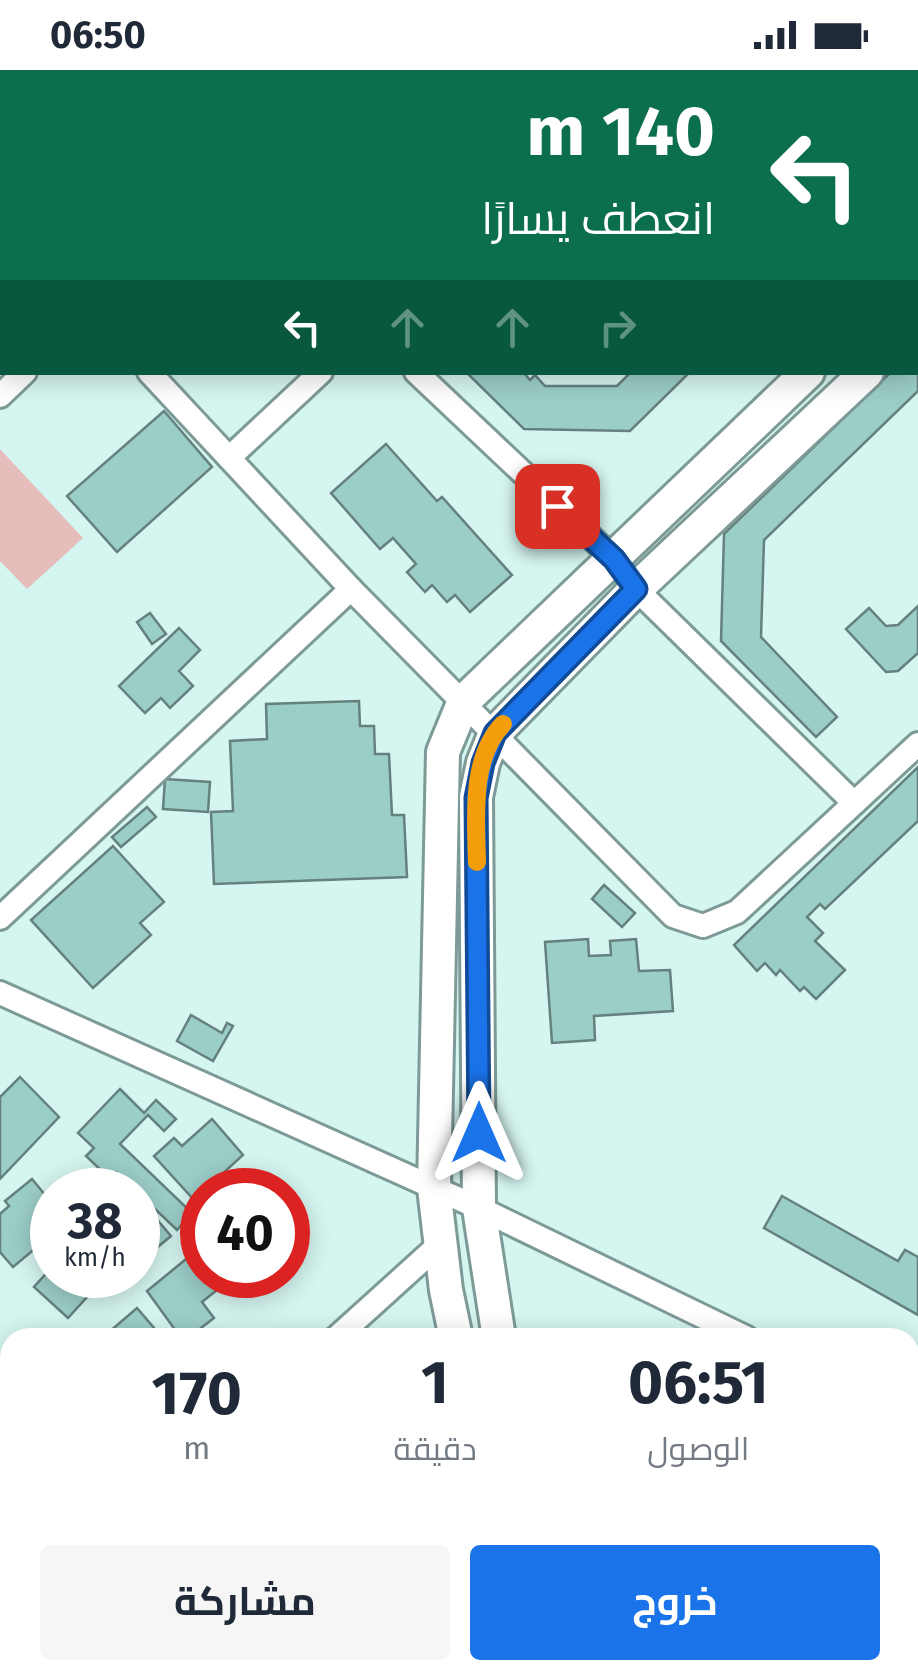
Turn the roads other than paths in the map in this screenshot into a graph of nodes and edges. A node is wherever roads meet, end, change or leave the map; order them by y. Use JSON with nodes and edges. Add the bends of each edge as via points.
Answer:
{"nodes":[{"id":1,"x":21,"y":375,"type":"edge"},
{"id":2,"x":152,"y":375,"type":"edge"},
{"id":3,"x":318,"y":375,"type":"edge"},
{"id":4,"x":419,"y":375,"type":"edge"},
{"id":5,"x":805,"y":375,"type":"edge"},
{"id":6,"x":864,"y":375,"type":"edge"},
{"id":7,"x":0,"y":396,"type":"edge"},
{"id":8,"x":228,"y":458,"type":"junction"},
{"id":9,"x":614,"y":559,"type":"junction"},
{"id":10,"x":351,"y":589,"type":"junction"},
{"id":11,"x":636,"y":589,"type":"junction"},
{"id":12,"x":464,"y":701,"type":"junction"},
{"id":13,"x":495,"y":733,"type":"junction"},
{"id":14,"x":918,"y":744,"type":"edge"},
{"id":15,"x":854,"y":802,"type":"junction"},
{"id":16,"x":0,"y":918,"type":"edge"},
{"id":17,"x":0,"y":993,"type":"edge"},
{"id":18,"x":434,"y":1188,"type":"junction"},
{"id":19,"x":479,"y":1208,"type":"junction"},
{"id":20,"x":441,"y":1243,"type":"junction"},
{"id":21,"x":708,"y":1318,"type":"junction"},
{"id":22,"x":347,"y":1328,"type":"edge"},
{"id":23,"x":454,"y":1328,"type":"edge"},
{"id":24,"x":497,"y":1328,"type":"edge"},
{"id":25,"x":700,"y":1328,"type":"edge"},
{"id":26,"x":728,"y":1328,"type":"edge"}],
"edges":[{"from":1,"to":7,"type":"street"},
{"from":2,"to":8,"type":"street"},
{"from":3,"to":8,"type":"street"},
{"from":4,"to":9,"type":"street"},
{"from":5,"to":9,"type":"street"},
{"from":6,"to":11,"type":"street"},
{"from":8,"to":10,"type":"street"},
{"from":9,"to":11,"type":"street"},
{"from":9,"to":12,"type":"street"},
{"from":10,"to":12,"type":"street"},
{"from":10,"to":16,"type":"street"},
{"from":11,"to":13,"type":"street"},
{"from":11,"to":15,"type":"street"},
{"from":12,"to":13,"type":"street"},
{"from":12,"to":18,"type":"street","via":[[443,752]]},
{"from":13,"to":15,"type":"street","via":[[673,916],[703,926],[737,912]]},
{"from":13,"to":19,"type":"street","via":[[476,798]]},
{"from":14,"to":15,"type":"street"},
{"from":17,"to":18,"type":"street"},
{"from":18,"to":19,"type":"street"},
{"from":18,"to":20,"type":"street"},
{"from":19,"to":21,"type":"street"},
{"from":19,"to":24,"type":"street"},
{"from":20,"to":22,"type":"street"},
{"from":20,"to":23,"type":"street"},
{"from":21,"to":25,"type":"street"},
{"from":21,"to":26,"type":"street"}]}
